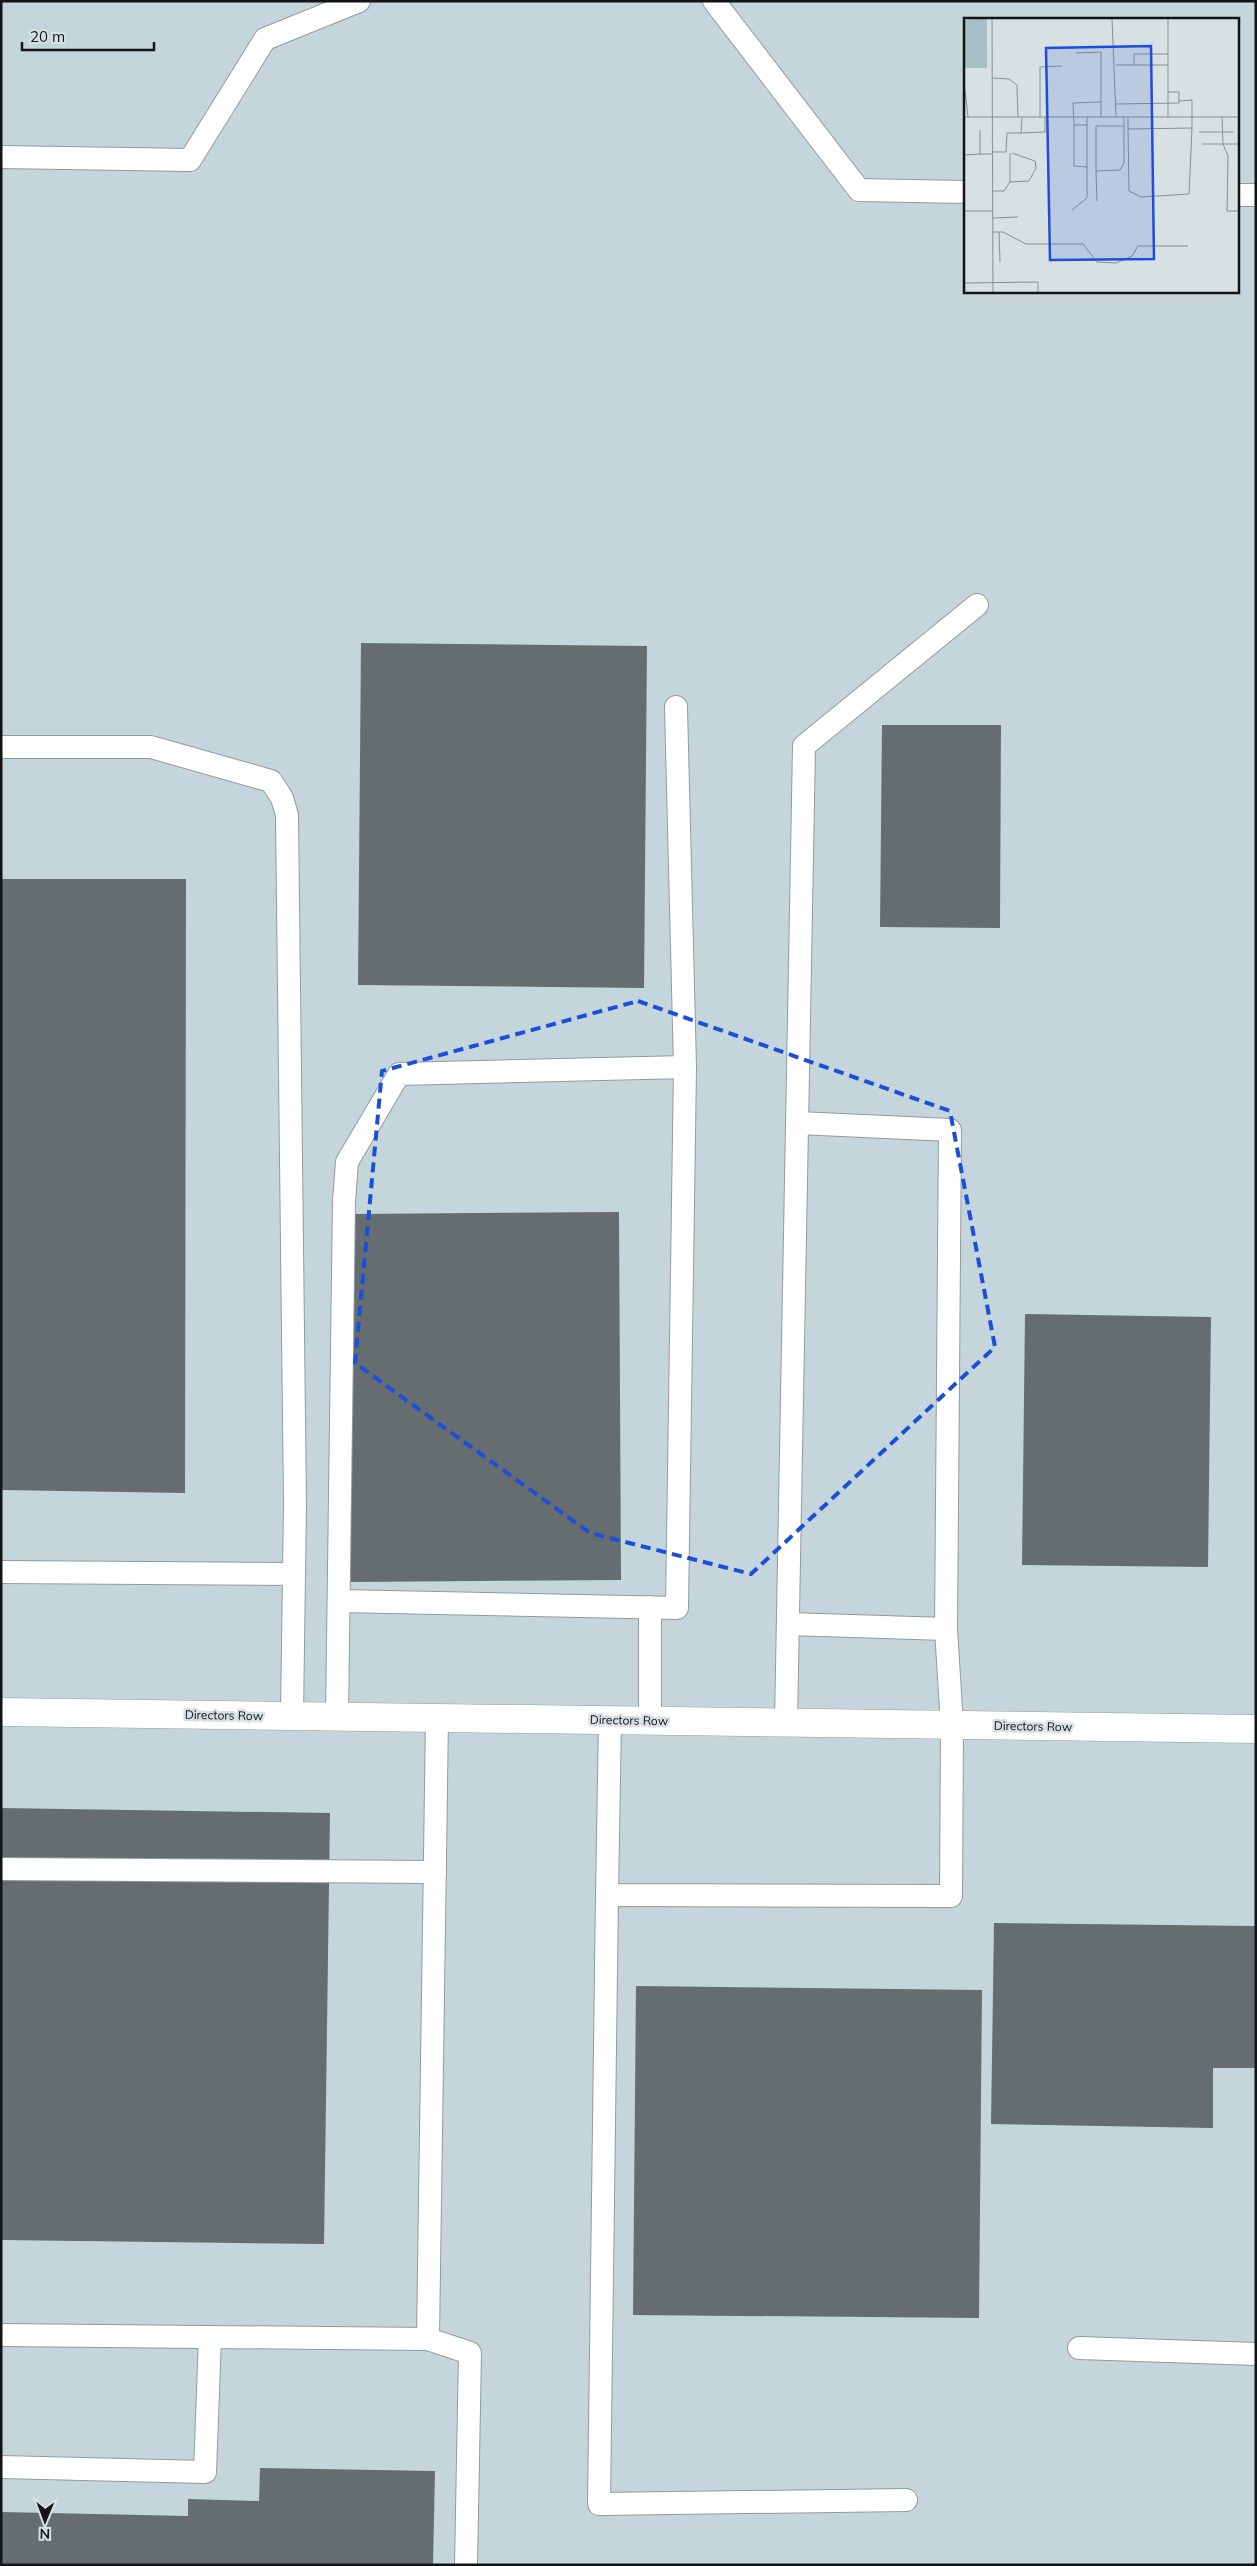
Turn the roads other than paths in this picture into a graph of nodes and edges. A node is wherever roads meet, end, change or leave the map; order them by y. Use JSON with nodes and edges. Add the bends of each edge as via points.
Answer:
{"nodes":[{"id":1,"x":359,"y":1,"type":"edge"},
{"id":2,"x":714,"y":1,"type":"edge"},
{"id":3,"x":1,"y":157,"type":"edge"},
{"id":4,"x":964,"y":192,"type":"edge"},
{"id":5,"x":1240,"y":195,"type":"edge"},
{"id":6,"x":1256,"y":195,"type":"edge"},
{"id":7,"x":977,"y":605,"type":"dead end"},
{"id":8,"x":676,"y":706,"type":"dead end"},
{"id":9,"x":1,"y":747,"type":"edge"},
{"id":10,"x":685,"y":1067,"type":"junction"},
{"id":11,"x":798,"y":1123,"type":"junction"},
{"id":12,"x":1,"y":1572,"type":"edge"},
{"id":13,"x":294,"y":1574,"type":"junction"},
{"id":14,"x":338,"y":1601,"type":"junction"},
{"id":15,"x":650,"y":1607,"type":"junction"},
{"id":16,"x":788,"y":1624,"type":"junction"},
{"id":17,"x":946,"y":1629,"type":"junction"},
{"id":18,"x":1,"y":1712,"type":"edge"},
{"id":19,"x":292,"y":1716,"type":"junction"},
{"id":20,"x":337,"y":1717,"type":"junction"},
{"id":21,"x":437,"y":1718,"type":"junction"},
{"id":22,"x":610,"y":1720,"type":"junction"},
{"id":23,"x":650,"y":1721,"type":"junction"},
{"id":24,"x":786,"y":1723,"type":"junction"},
{"id":25,"x":952,"y":1725,"type":"junction"},
{"id":26,"x":1256,"y":1729,"type":"edge"},
{"id":27,"x":1,"y":1869,"type":"edge"},
{"id":28,"x":435,"y":1872,"type":"junction"},
{"id":29,"x":607,"y":1895,"type":"junction"},
{"id":30,"x":1,"y":2336,"type":"edge"},
{"id":31,"x":210,"y":2337,"type":"junction"},
{"id":32,"x":428,"y":2339,"type":"junction"},
{"id":33,"x":1078,"y":2348,"type":"dead end"},
{"id":34,"x":1256,"y":2354,"type":"edge"},
{"id":35,"x":1,"y":2467,"type":"edge"},
{"id":36,"x":906,"y":2500,"type":"dead end"},
{"id":37,"x":466,"y":2565,"type":"edge"}],
"edges":[{"from":1,"to":3,"type":"lane","via":[[265,39],[190,160]]},
{"from":2,"to":4,"type":"lane","via":[[859,190]]},
{"from":5,"to":6,"type":"lane"},
{"from":7,"to":11,"type":"lane","via":[[804,746]]},
{"from":8,"to":10,"type":"lane"},
{"from":9,"to":13,"type":"lane","via":[[150,748],[271,781],[282,798],[287,815]]},
{"from":10,"to":14,"type":"lane","via":[[399,1074],[347,1162]]},
{"from":10,"to":15,"type":"lane","via":[[677,1608]]},
{"from":11,"to":16,"type":"lane"},
{"from":11,"to":17,"type":"lane","via":[[950,1130]]},
{"from":12,"to":13,"type":"lane"},
{"from":13,"to":19,"type":"lane"},
{"from":14,"to":15,"type":"lane"},
{"from":14,"to":20,"type":"lane"},
{"from":15,"to":23,"type":"lane"},
{"from":16,"to":17,"type":"lane"},
{"from":16,"to":24,"type":"lane"},
{"from":17,"to":25,"type":"lane"},
{"from":18,"to":19,"type":"street","name":"Directors Row"},
{"from":19,"to":20,"type":"street","name":"Directors Row"},
{"from":20,"to":21,"type":"street","name":"Directors Row"},
{"from":21,"to":22,"type":"street","name":"Directors Row"},
{"from":21,"to":28,"type":"lane"},
{"from":22,"to":23,"type":"street","name":"Directors Row"},
{"from":22,"to":29,"type":"lane"},
{"from":23,"to":24,"type":"street","name":"Directors Row"},
{"from":24,"to":25,"type":"street","name":"Directors Row"},
{"from":25,"to":26,"type":"street","name":"Directors Row"},
{"from":25,"to":29,"type":"lane","via":[[951,1896]]},
{"from":27,"to":28,"type":"lane"},
{"from":28,"to":32,"type":"lane"},
{"from":29,"to":36,"type":"lane","via":[[599,2504]]},
{"from":30,"to":31,"type":"lane"},
{"from":31,"to":32,"type":"lane"},
{"from":31,"to":35,"type":"lane","via":[[204,2472]]},
{"from":32,"to":37,"type":"lane","via":[[470,2353]]},
{"from":33,"to":34,"type":"lane"}]}
